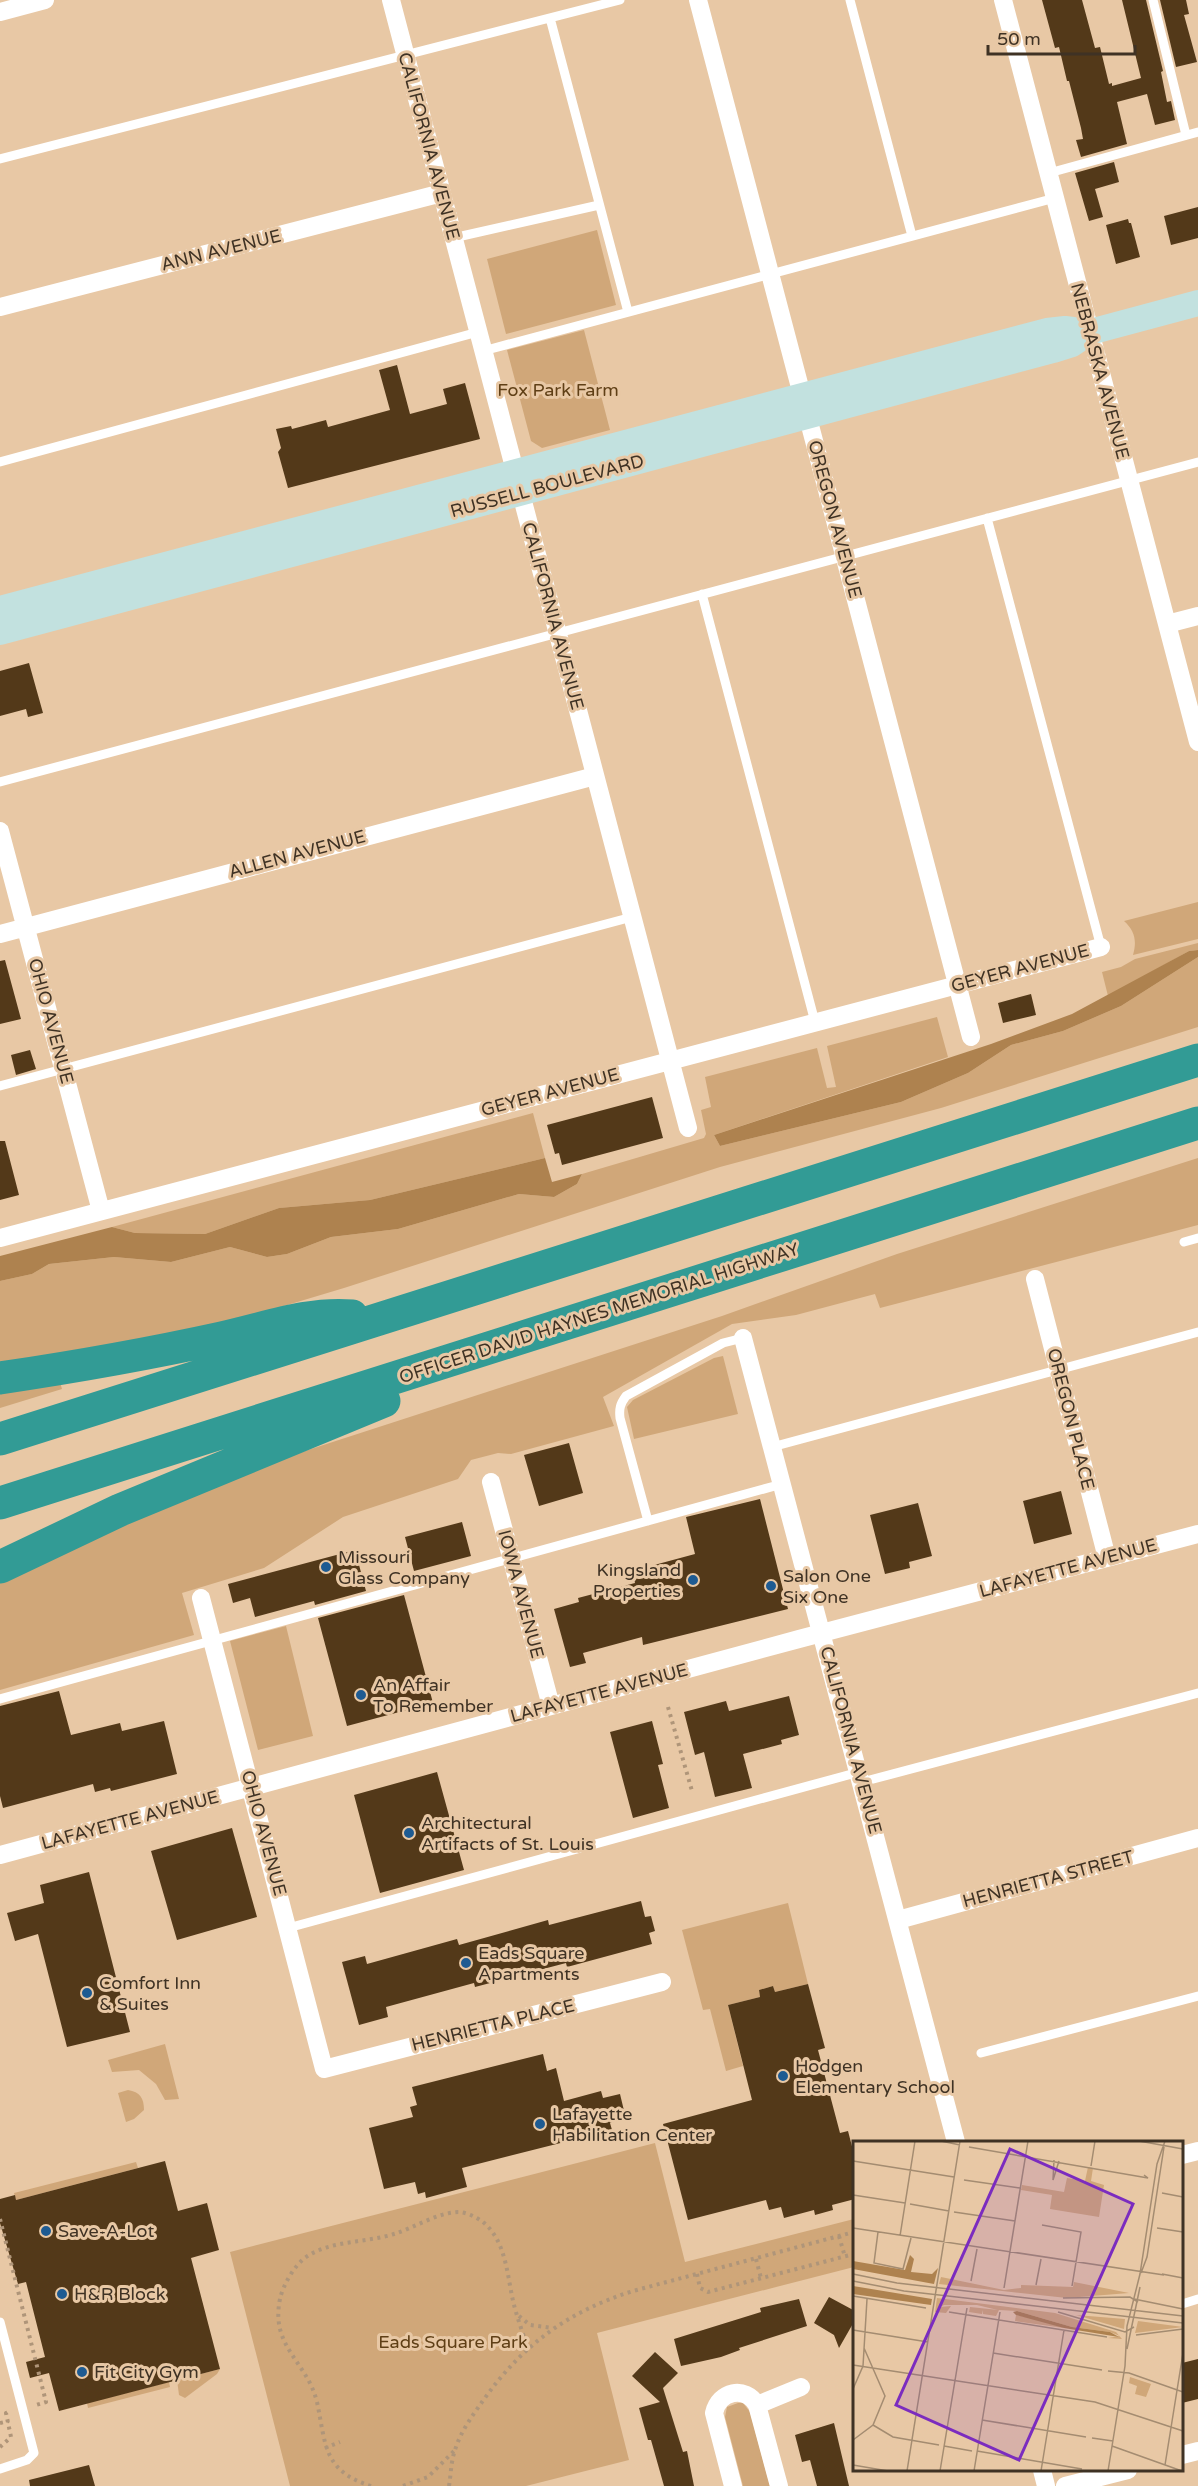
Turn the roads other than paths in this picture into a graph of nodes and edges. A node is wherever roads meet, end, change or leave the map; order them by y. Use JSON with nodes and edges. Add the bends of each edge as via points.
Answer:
{"nodes":[{"id":1,"x":45,"y":0,"type":"edge"},
{"id":2,"x":391,"y":0,"type":"edge"},
{"id":3,"x":620,"y":0,"type":"edge"},
{"id":4,"x":698,"y":0,"type":"edge"},
{"id":5,"x":850,"y":0,"type":"edge"},
{"id":6,"x":1003,"y":0,"type":"edge"},
{"id":7,"x":1153,"y":0,"type":"edge"},
{"id":8,"x":0,"y":12,"type":"edge"},
{"id":9,"x":549,"y":18,"type":"junction"},
{"id":10,"x":406,"y":55,"type":"junction"},
{"id":11,"x":1198,"y":132,"type":"edge"},
{"id":12,"x":1186,"y":135,"type":"junction"},
{"id":13,"x":0,"y":159,"type":"edge"},
{"id":14,"x":1049,"y":173,"type":"junction"},
{"id":15,"x":442,"y":194,"type":"junction"},
{"id":16,"x":1055,"y":198,"type":"junction"},
{"id":17,"x":599,"y":205,"type":"junction"},
{"id":18,"x":912,"y":236,"type":"junction"},
{"id":19,"x":453,"y":238,"type":"junction"},
{"id":20,"x":770,"y":273,"type":"junction"},
{"id":21,"x":1198,"y":303,"type":"edge"},
{"id":22,"x":0,"y":307,"type":"edge"},
{"id":23,"x":628,"y":312,"type":"junction"},
{"id":24,"x":478,"y":332,"type":"junction"},
{"id":25,"x":1090,"y":332,"type":"junction"},
{"id":26,"x":483,"y":351,"type":"junction"},
{"id":27,"x":805,"y":406,"type":"junction"},
{"id":28,"x":0,"y":462,"type":"edge"},
{"id":29,"x":1198,"y":462,"type":"edge"},
{"id":30,"x":1129,"y":480,"type":"junction"},
{"id":31,"x":518,"y":482,"type":"junction"},
{"id":32,"x":987,"y":518,"type":"junction"},
{"id":33,"x":844,"y":556,"type":"junction"},
{"id":34,"x":702,"y":594,"type":"junction"},
{"id":35,"x":0,"y":609,"type":"edge"},
{"id":36,"x":1198,"y":616,"type":"edge"},
{"id":37,"x":1167,"y":624,"type":"junction"},
{"id":38,"x":0,"y":632,"type":"edge"},
{"id":39,"x":557,"y":633,"type":"junction"},
{"id":40,"x":1198,"y":742,"type":"edge"},
{"id":41,"x":595,"y":776,"type":"junction"},
{"id":42,"x":0,"y":782,"type":"edge"},
{"id":43,"x":0,"y":831,"type":"edge"},
{"id":44,"x":632,"y":917,"type":"junction"},
{"id":45,"x":25,"y":926,"type":"junction"},
{"id":46,"x":0,"y":933,"type":"edge"},
{"id":47,"x":1101,"y":947,"type":"joint"},
{"id":48,"x":957,"y":985,"type":"junction"},
{"id":49,"x":815,"y":1022,"type":"junction"},
{"id":50,"x":971,"y":1037,"type":"dead end"},
{"id":51,"x":671,"y":1060,"type":"junction"},
{"id":52,"x":1198,"y":1060,"type":"edge"},
{"id":53,"x":63,"y":1069,"type":"junction"},
{"id":54,"x":0,"y":1086,"type":"edge"},
{"id":55,"x":1198,"y":1123,"type":"edge"},
{"id":56,"x":688,"y":1128,"type":"dead end"},
{"id":57,"x":101,"y":1211,"type":"junction"},
{"id":58,"x":0,"y":1238,"type":"edge"},
{"id":59,"x":1198,"y":1238,"type":"edge"},
{"id":60,"x":1184,"y":1242,"type":"dead end"},
{"id":61,"x":1035,"y":1279,"type":"dead end"},
{"id":62,"x":380,"y":1319,"type":"junction"},
{"id":63,"x":1198,"y":1332,"type":"edge"},
{"id":64,"x":743,"y":1338,"type":"joint"},
{"id":65,"x":469,"y":1354,"type":"junction"},
{"id":66,"x":1058,"y":1369,"type":"junction"},
{"id":67,"x":0,"y":1377,"type":"edge"},
{"id":68,"x":0,"y":1439,"type":"edge"},
{"id":69,"x":772,"y":1446,"type":"junction"},
{"id":70,"x":491,"y":1482,"type":"dead end"},
{"id":71,"x":782,"y":1484,"type":"junction"},
{"id":72,"x":0,"y":1503,"type":"edge"},
{"id":73,"x":648,"y":1521,"type":"junction"},
{"id":74,"x":1198,"y":1534,"type":"edge"},
{"id":75,"x":512,"y":1558,"type":"junction"},
{"id":76,"x":1107,"y":1558,"type":"junction"},
{"id":77,"x":0,"y":1567,"type":"edge"},
{"id":78,"x":201,"y":1598,"type":"dead end"},
{"id":79,"x":822,"y":1633,"type":"junction"},
{"id":80,"x":213,"y":1640,"type":"junction"},
{"id":81,"x":1198,"y":1693,"type":"edge"},
{"id":82,"x":0,"y":1699,"type":"edge"},
{"id":83,"x":551,"y":1706,"type":"junction"},
{"id":84,"x":860,"y":1777,"type":"junction"},
{"id":85,"x":252,"y":1787,"type":"junction"},
{"id":86,"x":1198,"y":1838,"type":"edge"},
{"id":87,"x":0,"y":1855,"type":"edge"},
{"id":88,"x":898,"y":1920,"type":"junction"},
{"id":89,"x":288,"y":1928,"type":"junction"},
{"id":90,"x":662,"y":1982,"type":"dead end"},
{"id":91,"x":1198,"y":1996,"type":"edge"},
{"id":92,"x":981,"y":2053,"type":"dead end"},
{"id":93,"x":324,"y":2069,"type":"joint"},
{"id":94,"x":956,"y":2141,"type":"edge"},
{"id":95,"x":1198,"y":2151,"type":"edge"},
{"id":96,"x":1183,"y":2155,"type":"edge"},
{"id":97,"x":1198,"y":2299,"type":"edge"},
{"id":98,"x":1183,"y":2304,"type":"edge"},
{"id":99,"x":0,"y":2322,"type":"edge"},
{"id":100,"x":801,"y":2387,"type":"dead end"},
{"id":101,"x":757,"y":2405,"type":"junction"},
{"id":102,"x":1198,"y":2451,"type":"edge"},
{"id":103,"x":1183,"y":2455,"type":"edge"},
{"id":104,"x":0,"y":2469,"type":"edge"},
{"id":105,"x":1042,"y":2471,"type":"edge"},
{"id":106,"x":1121,"y":2471,"type":"edge"},
{"id":107,"x":732,"y":2486,"type":"edge"},
{"id":108,"x":779,"y":2486,"type":"edge"},
{"id":109,"x":1046,"y":2486,"type":"edge"},
{"id":110,"x":1065,"y":2486,"type":"edge"}],
"edges":[{"from":1,"to":8,"type":"street"},
{"from":2,"to":10,"type":"street","name":"CALIFORNIA AVENUE"},
{"from":3,"to":9,"type":"lane"},
{"from":4,"to":20,"type":"street","name":"OREGON AVENUE"},
{"from":5,"to":18,"type":"lane"},
{"from":6,"to":14,"type":"street","name":"NEBRASKA AVENUE"},
{"from":7,"to":12,"type":"lane"},
{"from":9,"to":10,"type":"lane"},
{"from":9,"to":17,"type":"lane"},
{"from":10,"to":13,"type":"lane"},
{"from":10,"to":15,"type":"street","name":"CALIFORNIA AVENUE"},
{"from":11,"to":12,"type":"lane"},
{"from":12,"to":14,"type":"lane"},
{"from":14,"to":16,"type":"street","name":"NEBRASKA AVENUE"},
{"from":15,"to":19,"type":"street","name":"CALIFORNIA AVENUE"},
{"from":15,"to":22,"type":"street","name":"ANN AVENUE"},
{"from":16,"to":18,"type":"lane"},
{"from":16,"to":25,"type":"street","name":"NEBRASKA AVENUE"},
{"from":17,"to":19,"type":"lane"},
{"from":17,"to":23,"type":"lane"},
{"from":18,"to":20,"type":"lane"},
{"from":19,"to":24,"type":"street","name":"CALIFORNIA AVENUE"},
{"from":20,"to":23,"type":"lane"},
{"from":20,"to":27,"type":"street","name":"OREGON AVENUE"},
{"from":21,"to":25,"type":"main road","name":"RUSSELL BOULEVARD"},
{"from":23,"to":26,"type":"lane"},
{"from":24,"to":26,"type":"street","name":"CALIFORNIA AVENUE"},
{"from":24,"to":28,"type":"lane"},
{"from":25,"to":27,"type":"main road","name":"RUSSELL BOULEVARD","via":[[1053,350]]},
{"from":25,"to":30,"type":"street","name":"NEBRASKA AVENUE"},
{"from":26,"to":31,"type":"street","name":"CALIFORNIA AVENUE"},
{"from":27,"to":31,"type":"main road","name":"RUSSELL BOULEVARD"},
{"from":27,"to":33,"type":"street","name":"OREGON AVENUE"},
{"from":29,"to":30,"type":"lane"},
{"from":30,"to":32,"type":"lane"},
{"from":30,"to":37,"type":"street","name":"NEBRASKA AVENUE"},
{"from":31,"to":35,"type":"main road","name":"RUSSELL BOULEVARD"},
{"from":31,"to":38,"type":"main road","name":"RUSSELL BOULEVARD"},
{"from":31,"to":39,"type":"street","name":"CALIFORNIA AVENUE"},
{"from":32,"to":33,"type":"lane"},
{"from":32,"to":47,"type":"lane"},
{"from":33,"to":34,"type":"lane"},
{"from":33,"to":48,"type":"street","name":"OREGON AVENUE"},
{"from":34,"to":39,"type":"lane"},
{"from":34,"to":49,"type":"lane"},
{"from":36,"to":37,"type":"street"},
{"from":37,"to":40,"type":"street","name":"NEBRASKA AVENUE"},
{"from":39,"to":41,"type":"street","name":"CALIFORNIA AVENUE"},
{"from":39,"to":42,"type":"lane"},
{"from":41,"to":44,"type":"street","name":"CALIFORNIA AVENUE"},
{"from":41,"to":45,"type":"street","name":"ALLEN AVENUE"},
{"from":43,"to":45,"type":"street","name":"OHIO AVENUE"},
{"from":44,"to":51,"type":"street","name":"CALIFORNIA AVENUE"},
{"from":44,"to":53,"type":"lane"},
{"from":45,"to":46,"type":"street","name":"ALLEN AVENUE"},
{"from":45,"to":53,"type":"street","name":"OHIO AVENUE"},
{"from":47,"to":48,"type":"street","name":"GEYER AVENUE"},
{"from":48,"to":49,"type":"street","name":"GEYER AVENUE"},
{"from":48,"to":50,"type":"street","name":"OREGON AVENUE"},
{"from":49,"to":51,"type":"street","name":"GEYER AVENUE"},
{"from":51,"to":56,"type":"street","name":"CALIFORNIA AVENUE"},
{"from":51,"to":57,"type":"street","name":"GEYER AVENUE"},
{"from":52,"to":62,"type":"highway"},
{"from":53,"to":54,"type":"lane"},
{"from":53,"to":57,"type":"street","name":"OHIO AVENUE"},
{"from":55,"to":65,"type":"highway","name":"OFFICER DAVID HAYNES MEMORIAL HIGHWAY"},
{"from":57,"to":58,"type":"street","name":"GEYER AVENUE"},
{"from":59,"to":60,"type":"lane"},
{"from":61,"to":66,"type":"street","name":"OREGON PLACE"},
{"from":62,"to":67,"type":"highway","via":[[333,1314],[154,1352]]},
{"from":62,"to":68,"type":"highway"},
{"from":63,"to":66,"type":"lane"},
{"from":64,"to":69,"type":"street","name":"CALIFORNIA AVENUE"},
{"from":64,"to":73,"type":"lane","via":[[723,1343],[621,1402],[620,1418]]},
{"from":65,"to":72,"type":"highway","name":"OFFICER DAVID HAYNES MEMORIAL HIGHWAY"},
{"from":65,"to":77,"type":"highway","via":[[380,1403],[120,1510]]},
{"from":66,"to":69,"type":"lane"},
{"from":66,"to":76,"type":"street","name":"OREGON PLACE"},
{"from":69,"to":71,"type":"street","name":"CALIFORNIA AVENUE"},
{"from":70,"to":75,"type":"street","name":"IOWA AVENUE"},
{"from":71,"to":73,"type":"lane"},
{"from":71,"to":79,"type":"street","name":"CALIFORNIA AVENUE"},
{"from":73,"to":75,"type":"lane"},
{"from":74,"to":76,"type":"street","name":"LAFAYETTE AVENUE"},
{"from":75,"to":80,"type":"lane"},
{"from":75,"to":83,"type":"street","name":"IOWA AVENUE"},
{"from":76,"to":79,"type":"street","name":"LAFAYETTE AVENUE"},
{"from":78,"to":80,"type":"street","name":"OHIO AVENUE"},
{"from":79,"to":83,"type":"street","name":"LAFAYETTE AVENUE"},
{"from":79,"to":84,"type":"street","name":"CALIFORNIA AVENUE"},
{"from":80,"to":82,"type":"lane"},
{"from":80,"to":85,"type":"street","name":"OHIO AVENUE"},
{"from":81,"to":84,"type":"lane"},
{"from":83,"to":85,"type":"street","name":"LAFAYETTE AVENUE"},
{"from":84,"to":88,"type":"street","name":"CALIFORNIA AVENUE"},
{"from":84,"to":89,"type":"lane"},
{"from":85,"to":87,"type":"street","name":"LAFAYETTE AVENUE"},
{"from":85,"to":89,"type":"street","name":"OHIO AVENUE"},
{"from":86,"to":88,"type":"street","name":"HENRIETTA STREET"},
{"from":88,"to":94,"type":"street","name":"CALIFORNIA AVENUE"},
{"from":89,"to":93,"type":"street","name":"OHIO AVENUE"},
{"from":90,"to":93,"type":"street","name":"HENRIETTA PLACE"},
{"from":91,"to":92,"type":"lane"},
{"from":95,"to":96,"type":"street"},
{"from":97,"to":98,"type":"lane"},
{"from":99,"to":104,"type":"lane","via":[[34,2453],[27,2460]]},
{"from":100,"to":101,"type":"street"},
{"from":101,"to":107,"type":"street","via":[[745,2392],[722,2397],[715,2405],[715,2421]]},
{"from":101,"to":108,"type":"street"},
{"from":102,"to":103,"type":"street"},
{"from":105,"to":109,"type":"street"},
{"from":106,"to":110,"type":"street"}]}
